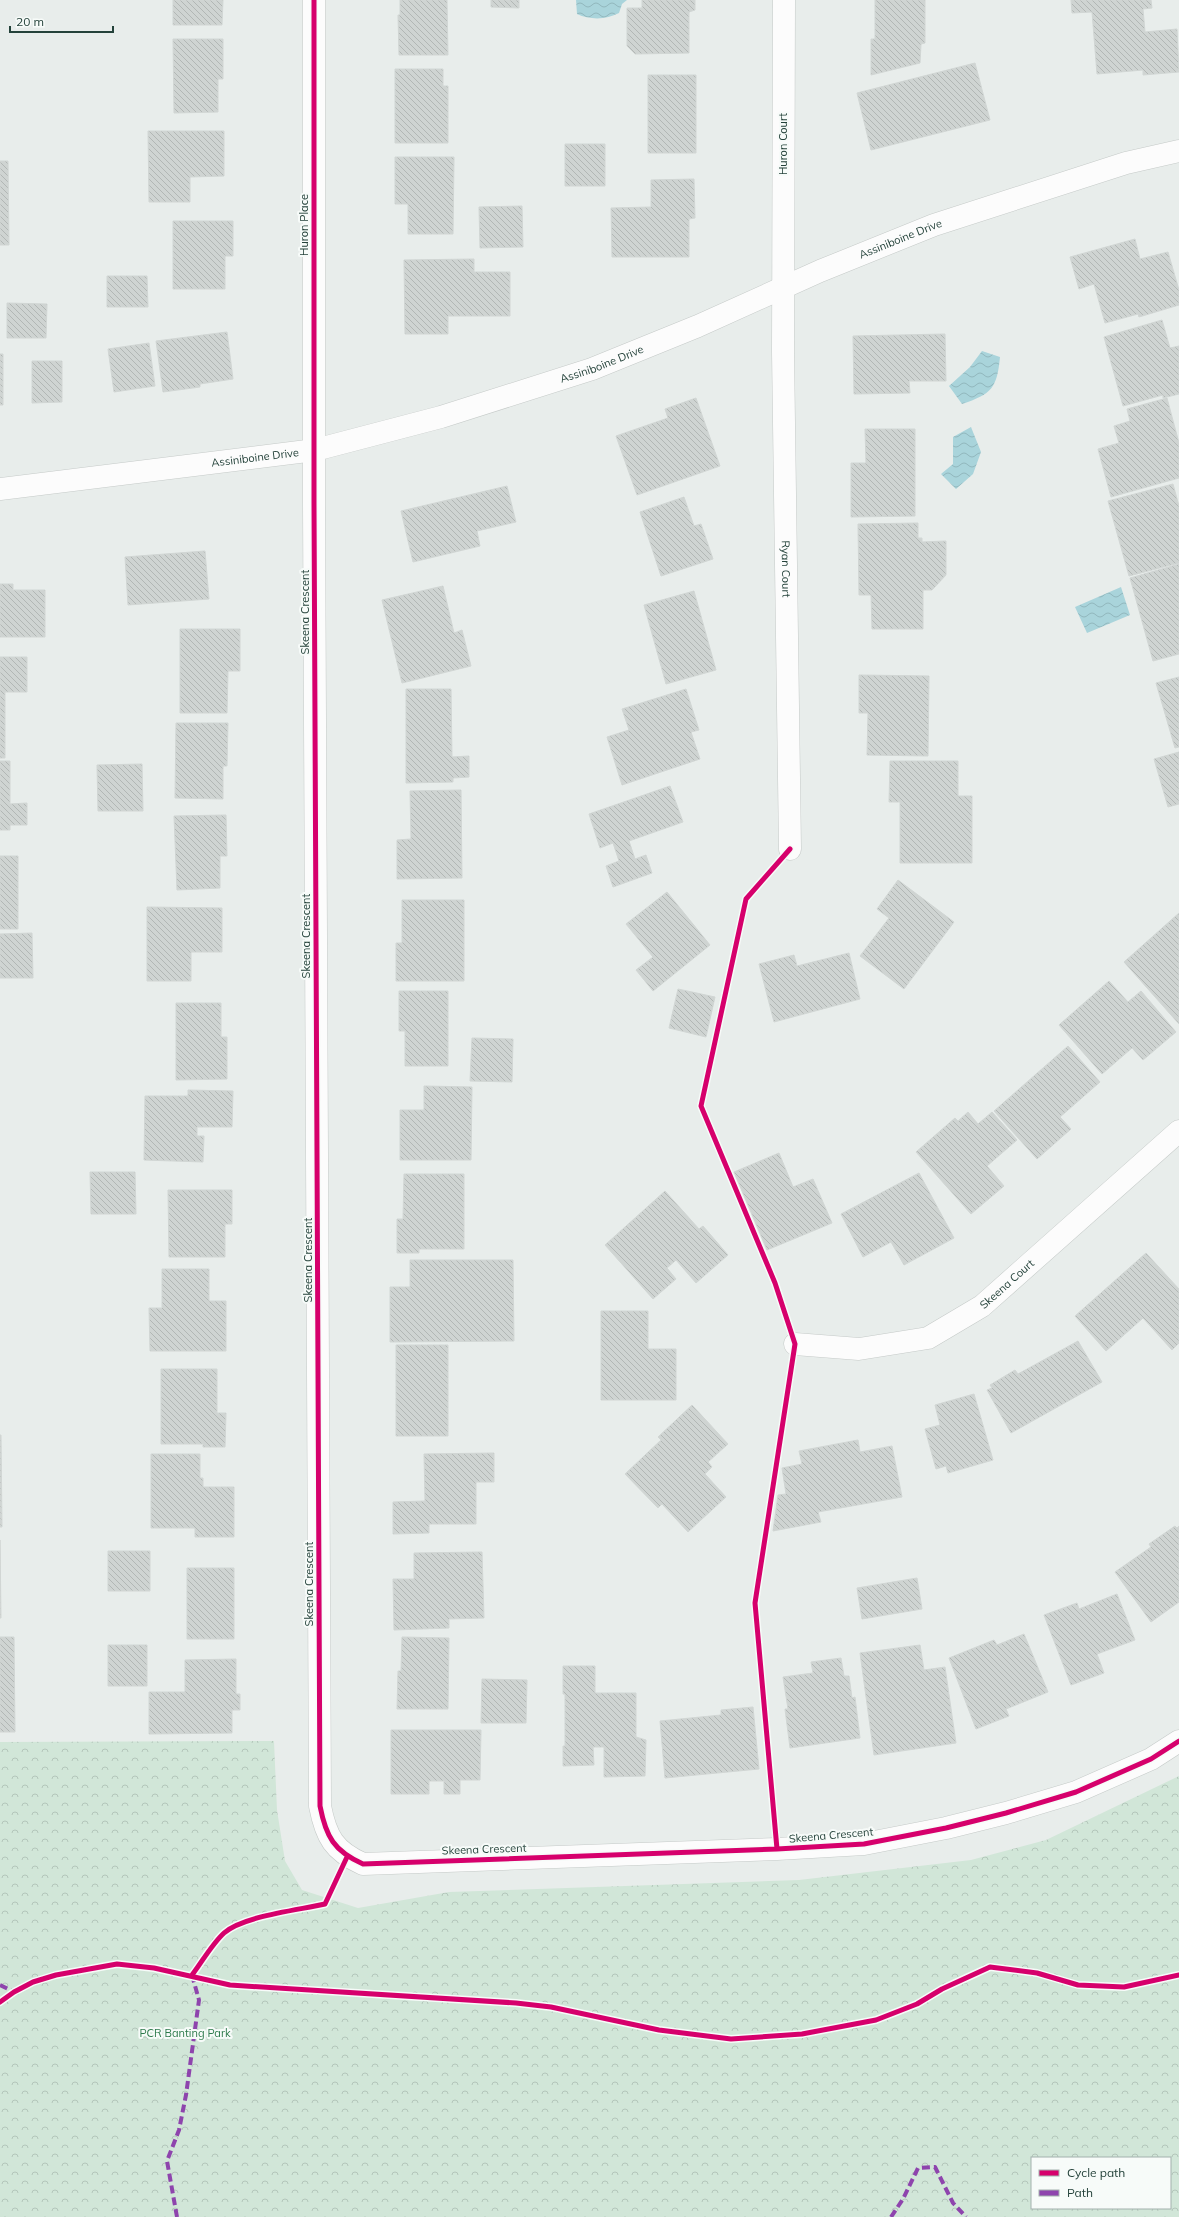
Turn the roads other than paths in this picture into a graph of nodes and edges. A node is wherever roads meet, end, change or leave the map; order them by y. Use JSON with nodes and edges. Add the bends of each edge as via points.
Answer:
{"nodes":[{"id":1,"x":314,"y":0,"type":"edge"},
{"id":2,"x":784,"y":0,"type":"edge"},
{"id":3,"x":1179,"y":151,"type":"edge"},
{"id":4,"x":783,"y":288,"type":"junction"},
{"id":5,"x":314,"y":450,"type":"junction"},
{"id":6,"x":0,"y":489,"type":"edge"},
{"id":7,"x":790,"y":849,"type":"dead end"},
{"id":8,"x":1179,"y":1131,"type":"edge"},
{"id":9,"x":795,"y":1344,"type":"dead end"},
{"id":10,"x":1179,"y":1741,"type":"edge"}],
"edges":[{"from":1,"to":5,"type":"street","name":"Huron Place"},
{"from":2,"to":4,"type":"street","name":"Huron Court"},
{"from":3,"to":4,"type":"street","name":"Assiniboine Drive","via":[[1126,163],[934,225]]},
{"from":4,"to":5,"type":"street","name":"Assiniboine Drive","via":[[592,369],[441,417]]},
{"from":4,"to":7,"type":"street","name":"Ryan Court"},
{"from":5,"to":6,"type":"street","name":"Assiniboine Drive"},
{"from":5,"to":10,"type":"street","name":"Skeena Crescent","via":[[320,1806],[330,1840],[347,1857],[363,1864],[778,1850],[864,1844],[946,1828],[1076,1792],[1151,1759]]},
{"from":8,"to":9,"type":"street","name":"Skeena Court","via":[[982,1306],[928,1338],[859,1349]]}]}
